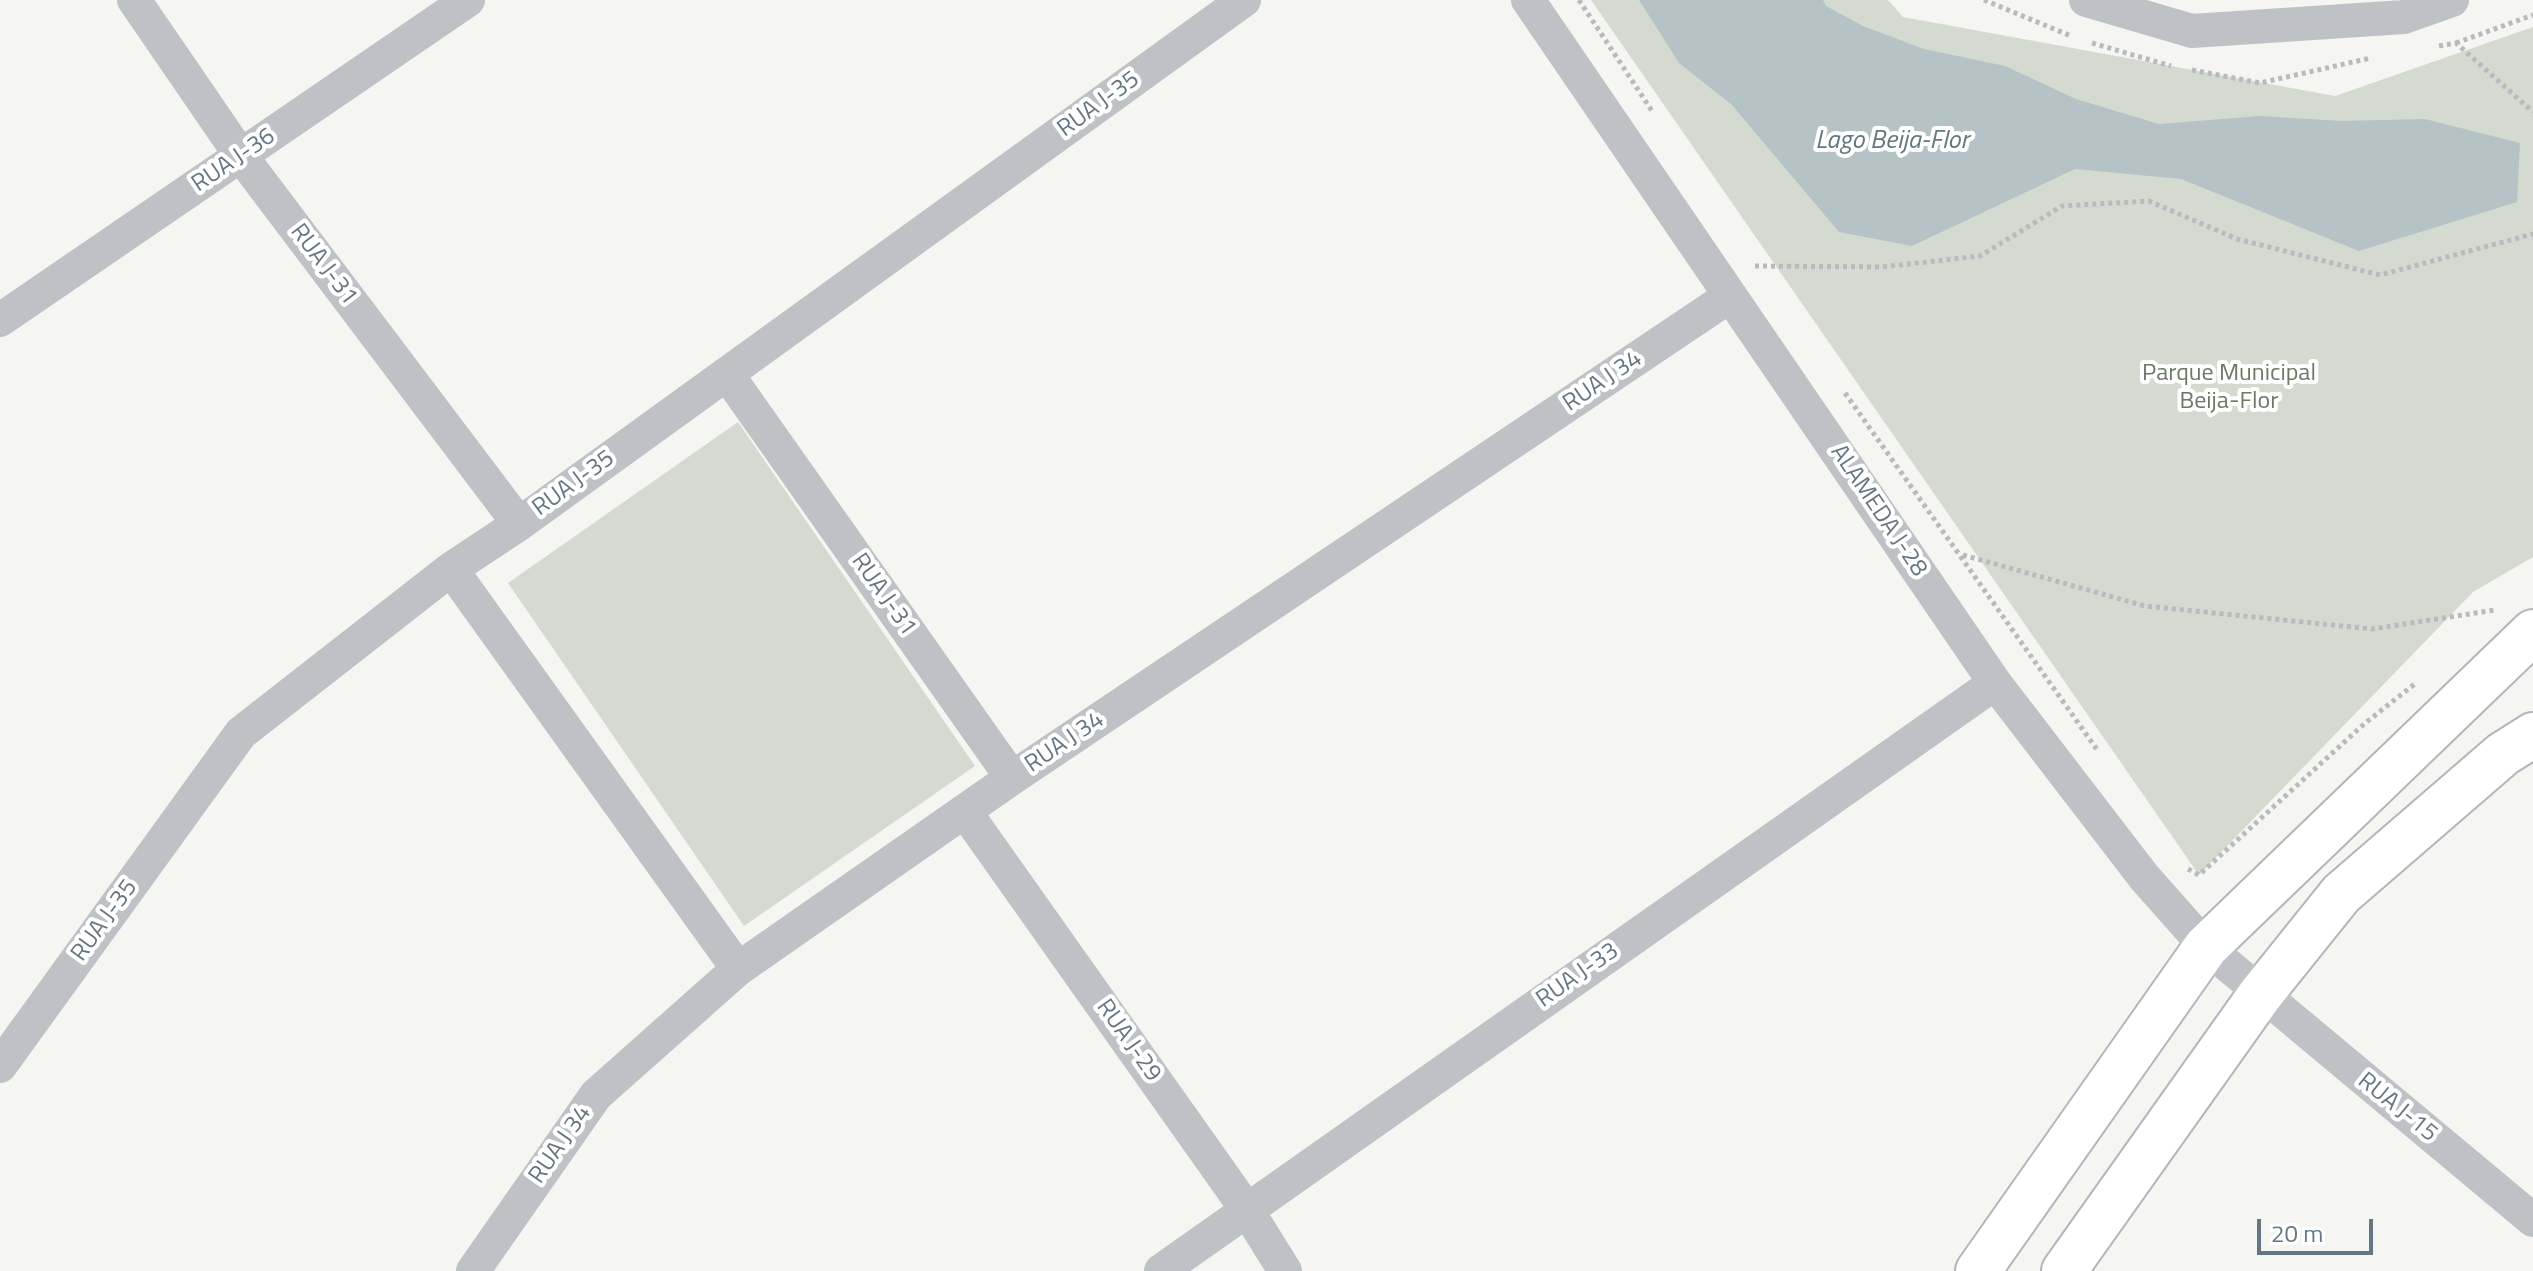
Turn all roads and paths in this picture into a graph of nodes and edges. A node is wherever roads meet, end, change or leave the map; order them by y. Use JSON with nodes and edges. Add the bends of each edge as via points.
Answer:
{"nodes":[{"id":1,"x":134,"y":0,"type":"edge"},
{"id":2,"x":468,"y":0,"type":"edge"},
{"id":3,"x":1244,"y":0,"type":"edge"},
{"id":4,"x":1528,"y":0,"type":"edge"},
{"id":5,"x":1579,"y":0,"type":"edge"},
{"id":6,"x":2086,"y":0,"type":"edge"},
{"id":7,"x":2452,"y":0,"type":"edge"},
{"id":8,"x":2533,"y":15,"type":"edge"},
{"id":9,"x":2456,"y":43,"type":"dead end"},
{"id":10,"x":1658,"y":119,"type":"dead end"},
{"id":11,"x":241,"y":156,"type":"junction"},
{"id":12,"x":2533,"y":234,"type":"edge"},
{"id":13,"x":1745,"y":253,"type":"dead end"},
{"id":14,"x":1754,"y":266,"type":"junction"},
{"id":15,"x":1763,"y":278,"type":"dead end"},
{"id":16,"x":1730,"y":296,"type":"junction"},
{"id":17,"x":0,"y":320,"type":"edge"},
{"id":18,"x":727,"y":374,"type":"junction"},
{"id":19,"x":1844,"y":391,"type":"dead end"},
{"id":20,"x":519,"y":524,"type":"junction"},
{"id":21,"x":1961,"y":554,"type":"junction"},
{"id":22,"x":451,"y":569,"type":"junction"},
{"id":23,"x":2496,"y":610,"type":"dead end"},
{"id":24,"x":2526,"y":656,"type":"edge"},
{"id":25,"x":2426,"y":675,"type":"dead end"},
{"id":26,"x":1995,"y":683,"type":"junction"},
{"id":27,"x":2533,"y":735,"type":"edge"},
{"id":28,"x":2104,"y":760,"type":"dead end"},
{"id":29,"x":1012,"y":778,"type":"junction"},
{"id":30,"x":966,"y":813,"type":"junction"},
{"id":31,"x":2175,"y":863,"type":"dead end"},
{"id":32,"x":2206,"y":947,"type":"junction"},
{"id":33,"x":738,"y":969,"type":"junction"},
{"id":34,"x":2260,"y":995,"type":"junction"},
{"id":35,"x":0,"y":1066,"type":"edge"},
{"id":36,"x":1247,"y":1210,"type":"junction"},
{"id":37,"x":2533,"y":1220,"type":"edge"},
{"id":38,"x":473,"y":1271,"type":"edge"},
{"id":39,"x":1161,"y":1271,"type":"edge"},
{"id":40,"x":1285,"y":1271,"type":"edge"},
{"id":41,"x":1978,"y":1271,"type":"edge"},
{"id":42,"x":2064,"y":1271,"type":"edge"}],
"edges":[{"from":1,"to":11,"type":"street","name":"RUA J-31"},
{"from":2,"to":11,"type":"street","name":"RUA J-36"},
{"from":3,"to":18,"type":"street","name":"RUA J-35"},
{"from":4,"to":16,"type":"street","name":"ALAMEDA J-28"},
{"from":5,"to":10,"type":"path"},
{"from":6,"to":7,"type":"street","via":[[2192,31],[2404,17]]},
{"from":8,"to":9,"type":"path"},
{"from":11,"to":17,"type":"street","name":"RUA J-36"},
{"from":11,"to":20,"type":"street","name":"RUA J-31"},
{"from":12,"to":14,"type":"path","via":[[2380,275],[2237,239],[2149,201],[2062,206],[1980,256],[1882,267]]},
{"from":13,"to":14,"type":"path"},
{"from":14,"to":15,"type":"path"},
{"from":16,"to":26,"type":"street","name":"ALAMEDA J-28"},
{"from":16,"to":29,"type":"street","name":"RUA J 34"},
{"from":18,"to":20,"type":"street","name":"RUA J-35"},
{"from":18,"to":29,"type":"street","name":"RUA J-31"},
{"from":19,"to":21,"type":"path"},
{"from":20,"to":22,"type":"street","name":"RUA J-35"},
{"from":21,"to":23,"type":"path","via":[[2145,606],[2372,629]]},
{"from":21,"to":28,"type":"path"},
{"from":22,"to":33,"type":"street"},
{"from":22,"to":35,"type":"street","name":"RUA J-35","via":[[241,733]]},
{"from":24,"to":32,"type":"main road"},
{"from":25,"to":31,"type":"path","via":[[2364,724],[2199,875]]},
{"from":26,"to":32,"type":"street","name":"ALAMEDA J-28","via":[[2144,877]]},
{"from":26,"to":36,"type":"street","name":"RUA J-33"},
{"from":27,"to":34,"type":"main road","via":[[2503,754],[2341,894]]},
{"from":29,"to":30,"type":"street","name":"RUA J 34"},
{"from":30,"to":33,"type":"street","name":"RUA J 34"},
{"from":30,"to":36,"type":"street","name":"RUA J-29"},
{"from":32,"to":34,"type":"street","name":"ALAMEDA J-28"},
{"from":32,"to":41,"type":"main road"},
{"from":33,"to":38,"type":"street","name":"RUA J 34","via":[[596,1095]]},
{"from":34,"to":37,"type":"street","name":"RUA J-15"},
{"from":34,"to":42,"type":"main road"},
{"from":36,"to":39,"type":"street","name":"RUA J-33"},
{"from":36,"to":40,"type":"street","name":"RUA J-29"}]}
